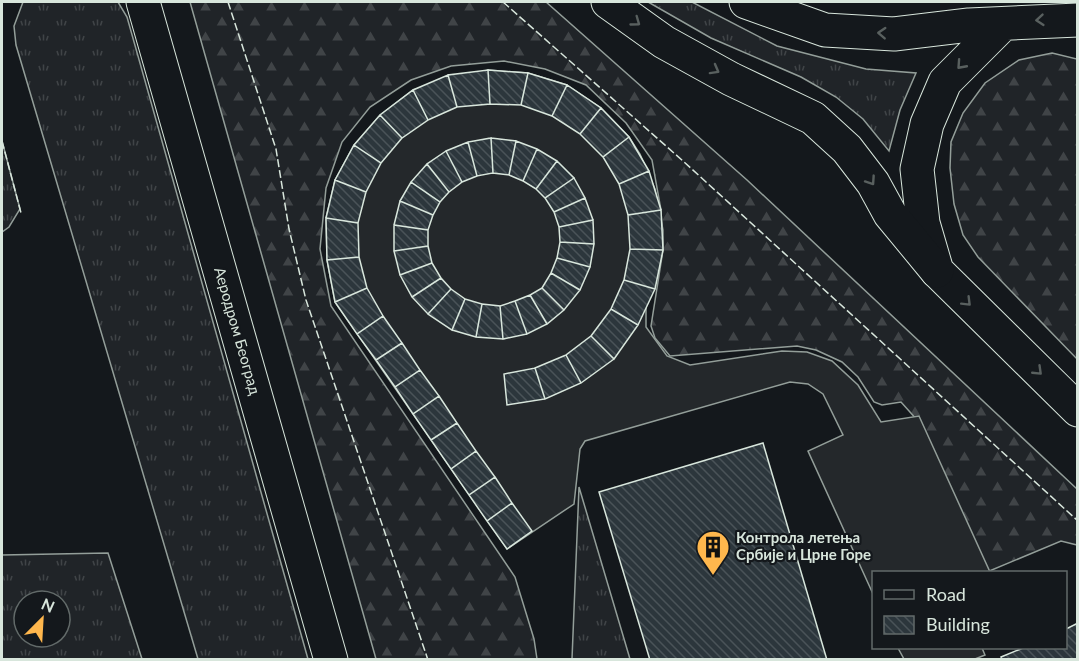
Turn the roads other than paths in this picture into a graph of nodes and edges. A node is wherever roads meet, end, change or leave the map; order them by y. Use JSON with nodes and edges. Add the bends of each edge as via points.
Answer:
{"nodes":[{"id":1,"x":143,"y":2,"type":"edge"},
{"id":2,"x":608,"y":2,"type":"edge"},
{"id":3,"x":746,"y":2,"type":"edge"},
{"id":4,"x":1077,"y":20,"type":"edge"},
{"id":5,"x":1003,"y":24,"type":"junction"},
{"id":6,"x":937,"y":271,"type":"junction"},
{"id":7,"x":1077,"y":410,"type":"edge"},
{"id":8,"x":331,"y":660,"type":"edge"}],
"edges":[{"from":1,"to":8,"type":"street","name":"Аеродром Београд"},
{"from":2,"to":6,"type":"street","one_way":true,"via":[[664,42],[813,118],[847,148],[890,214]]},
{"from":5,"to":3,"type":"street","one_way":true,"via":[[894,34],[825,30]]},
{"from":4,"to":5,"type":"street","one_way":true},
{"from":5,"to":6,"type":"street","one_way":true,"via":[[945,82],[927,124],[917,169],[923,223]]},
{"from":6,"to":7,"type":"street","one_way":true}]}
